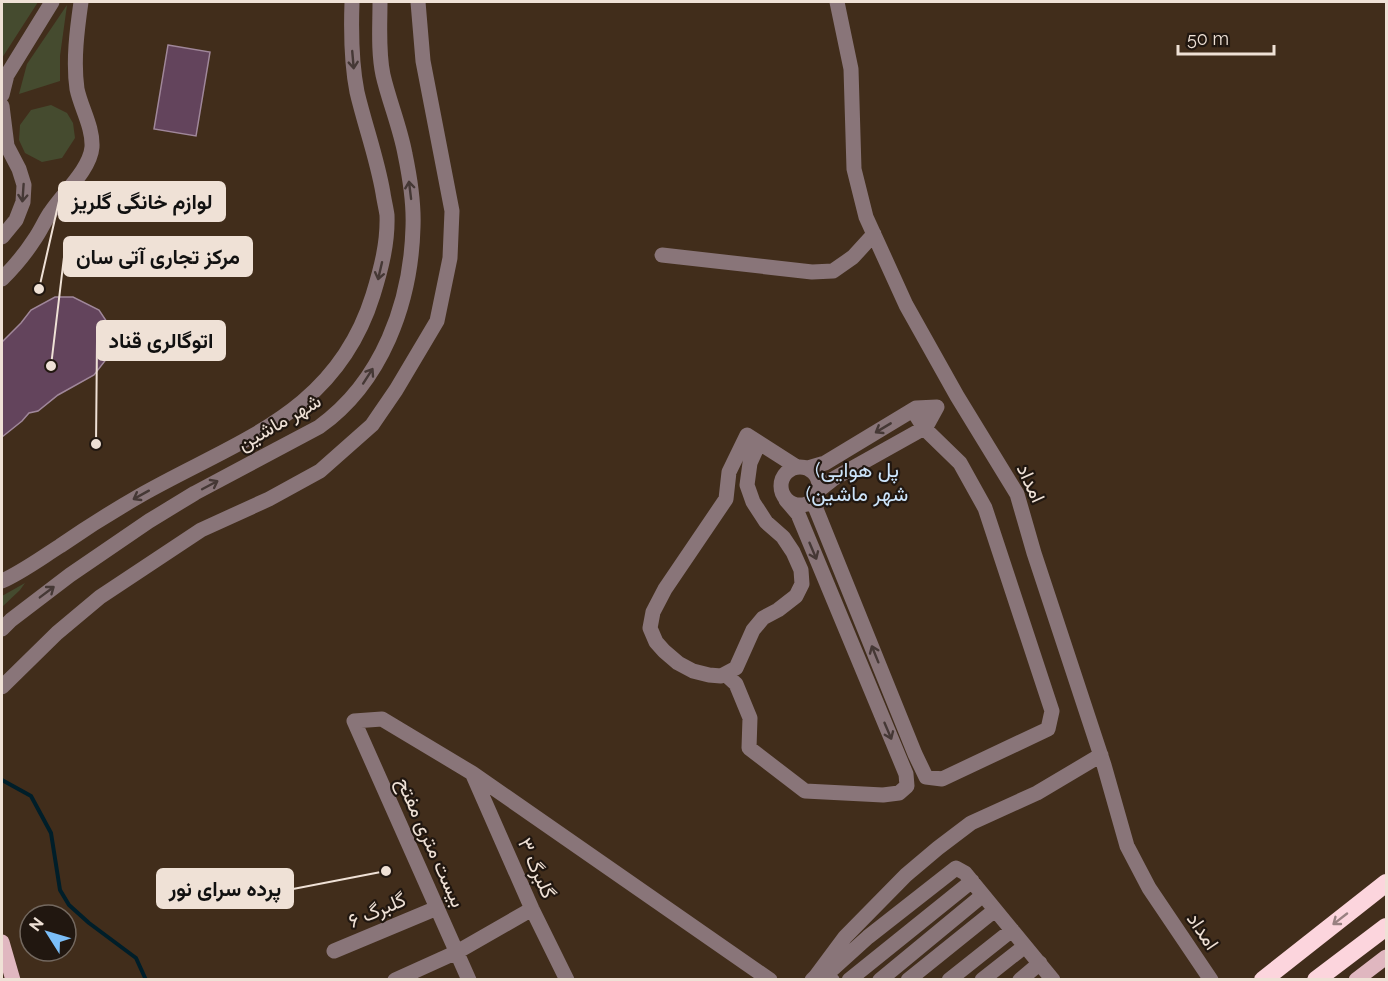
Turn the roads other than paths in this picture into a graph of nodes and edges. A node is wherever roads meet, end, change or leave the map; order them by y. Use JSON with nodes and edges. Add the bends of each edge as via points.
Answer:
{"nodes":[{"id":1,"x":52,"y":2,"type":"edge"},
{"id":2,"x":81,"y":2,"type":"edge"},
{"id":3,"x":352,"y":2,"type":"edge"},
{"id":4,"x":380,"y":2,"type":"edge"},
{"id":5,"x":417,"y":2,"type":"edge"},
{"id":6,"x":837,"y":2,"type":"edge"},
{"id":7,"x":2,"y":95,"type":"edge"},
{"id":8,"x":2,"y":106,"type":"edge"},
{"id":9,"x":4,"y":144,"type":"edge"},
{"id":10,"x":874,"y":234,"type":"junction"},
{"id":11,"x":2,"y":237,"type":"edge"},
{"id":12,"x":662,"y":255,"type":"dead end"},
{"id":13,"x":2,"y":279,"type":"edge"},
{"id":14,"x":957,"y":396,"type":"junction"},
{"id":15,"x":936,"y":408,"type":"junction"},
{"id":16,"x":913,"y":410,"type":"junction"},
{"id":17,"x":924,"y":428,"type":"junction"},
{"id":18,"x":759,"y":443,"type":"junction"},
{"id":19,"x":802,"y":467,"type":"junction"},
{"id":20,"x":819,"y":492,"type":"junction"},
{"id":21,"x":786,"y":500,"type":"junction"},
{"id":22,"x":2,"y":581,"type":"edge"},
{"id":23,"x":2,"y":629,"type":"edge"},
{"id":24,"x":725,"y":674,"type":"junction"},
{"id":25,"x":2,"y":687,"type":"edge"},
{"id":26,"x":1101,"y":755,"type":"junction"},
{"id":27,"x":922,"y":767,"type":"junction"},
{"id":28,"x":472,"y":773,"type":"junction"},
{"id":29,"x":906,"y":774,"type":"junction"},
{"id":30,"x":972,"y":881,"type":"junction"},
{"id":31,"x":1386,"y":883,"type":"edge"},
{"id":32,"x":983,"y":895,"type":"junction"},
{"id":33,"x":437,"y":908,"type":"junction"},
{"id":34,"x":532,"y":909,"type":"junction"},
{"id":35,"x":995,"y":910,"type":"junction"},
{"id":36,"x":1386,"y":927,"type":"edge"},
{"id":37,"x":1012,"y":930,"type":"junction"},
{"id":38,"x":2,"y":942,"type":"edge"},
{"id":39,"x":1025,"y":946,"type":"junction"},
{"id":40,"x":334,"y":951,"type":"dead end"},
{"id":41,"x":457,"y":952,"type":"junction"},
{"id":42,"x":1386,"y":957,"type":"edge"},
{"id":43,"x":1040,"y":963,"type":"junction"},
{"id":44,"x":13,"y":980,"type":"edge"},
{"id":45,"x":395,"y":980,"type":"edge"},
{"id":46,"x":469,"y":980,"type":"edge"},
{"id":47,"x":567,"y":980,"type":"edge"},
{"id":48,"x":770,"y":980,"type":"edge"},
{"id":49,"x":812,"y":980,"type":"edge"},
{"id":50,"x":832,"y":980,"type":"edge"},
{"id":51,"x":849,"y":980,"type":"edge"},
{"id":52,"x":879,"y":980,"type":"edge"},
{"id":53,"x":908,"y":980,"type":"edge"},
{"id":54,"x":949,"y":980,"type":"edge"},
{"id":55,"x":982,"y":980,"type":"edge"},
{"id":56,"x":1020,"y":980,"type":"edge"},
{"id":57,"x":1053,"y":980,"type":"edge"},
{"id":58,"x":1211,"y":980,"type":"edge"},
{"id":59,"x":1263,"y":980,"type":"edge"},
{"id":60,"x":1316,"y":980,"type":"edge"},
{"id":61,"x":1356,"y":980,"type":"edge"}],
"edges":[{"from":1,"to":7,"type":"street","via":[[7,75]]},
{"from":2,"to":13,"type":"street","via":[[77,88],[92,147],[82,170]]},
{"from":3,"to":22,"type":"street","name":"شهر ماشین","one_way":true,"via":[[357,91],[387,215],[378,281],[366,319],[348,351],[309,397],[265,430],[140,495]]},
{"from":23,"to":4,"type":"street","name":"شهر ماشین","one_way":true,"via":[[70,575],[149,521],[319,427],[366,380],[394,326],[410,262],[413,226],[405,154],[383,74]]},
{"from":5,"to":25,"type":"street","via":[[423,61],[452,211],[450,258],[437,321],[396,390],[372,425],[320,471],[201,530],[100,597]]},
{"from":6,"to":10,"type":"street","name":"امداد","via":[[851,69],[854,169]]},
{"from":8,"to":9,"type":"street"},
{"from":9,"to":11,"type":"street","one_way":true,"via":[[24,185],[16,220]]},
{"from":10,"to":12,"type":"street","via":[[853,257],[833,271]]},
{"from":10,"to":14,"type":"street","name":"امداد","via":[[906,305]]},
{"from":14,"to":15,"type":"street"},
{"from":14,"to":26,"type":"street","name":"امداد","via":[[1017,494]]},
{"from":15,"to":16,"type":"street"},
{"from":15,"to":17,"type":"street"},
{"from":16,"to":17,"type":"street"},
{"from":16,"to":19,"type":"street","one_way":true,"via":[[825,463]]},
{"from":17,"to":20,"type":"street","via":[[833,479]]},
{"from":17,"to":27,"type":"street","via":[[960,463],[985,508],[1052,711],[1048,729],[942,779],[926,777]]},
{"from":18,"to":19,"type":"street"},
{"from":18,"to":24,"type":"street","via":[[750,463],[747,485],[766,522],[793,552],[802,584],[796,596],[763,618],[735,668]]},
{"from":18,"to":24,"type":"street","via":[[747,435],[729,472],[726,498],[665,589],[650,628],[656,642],[678,663],[709,675]]},
{"from":19,"to":20,"type":"street","via":[[818,477]]},
{"from":19,"to":21,"type":"street","via":[[786,472],[783,477],[781,489]]},
{"from":20,"to":21,"type":"street","via":[[804,505]]},
{"from":27,"to":20,"type":"street","one_way":true,"via":[[816,509]]},
{"from":21,"to":29,"type":"street","one_way":true,"via":[[798,514]]},
{"from":24,"to":29,"type":"street","via":[[735,684],[750,718],[749,748],[805,791],[899,793],[907,786]]},
{"from":26,"to":49,"type":"street","via":[[1037,793],[971,823],[938,848],[845,937]]},
{"from":26,"to":58,"type":"street","name":"امداد","via":[[1127,846],[1149,888]]},
{"from":27,"to":29,"type":"street","via":[[915,777]]},
{"from":28,"to":33,"type":"street","name":"بیست متری مفتح","via":[[382,719],[354,721]]},
{"from":28,"to":34,"type":"street","name":"گلبرگ ۳"},
{"from":28,"to":48,"type":"street"},
{"from":30,"to":32,"type":"street"},
{"from":30,"to":50,"type":"street","via":[[956,868],[826,975]]},
{"from":30,"to":51,"type":"street"},
{"from":31,"to":59,"type":"highway","one_way":true},
{"from":32,"to":35,"type":"street"},
{"from":32,"to":52,"type":"street"},
{"from":33,"to":40,"type":"street","name":"گلبرگ ۶"},
{"from":33,"to":41,"type":"street","name":"بیست متری مفتح"},
{"from":34,"to":41,"type":"street"},
{"from":34,"to":47,"type":"street","name":"گلبرگ ۳"},
{"from":35,"to":37,"type":"street"},
{"from":35,"to":53,"type":"street"},
{"from":36,"to":60,"type":"highway"},
{"from":37,"to":39,"type":"street"},
{"from":37,"to":54,"type":"street"},
{"from":38,"to":44,"type":"main road"},
{"from":39,"to":43,"type":"street"},
{"from":39,"to":55,"type":"street"},
{"from":41,"to":45,"type":"street"},
{"from":41,"to":46,"type":"street","name":"بیست متری مفتح"},
{"from":42,"to":61,"type":"main road"},
{"from":43,"to":56,"type":"street"},
{"from":43,"to":57,"type":"street"}]}
